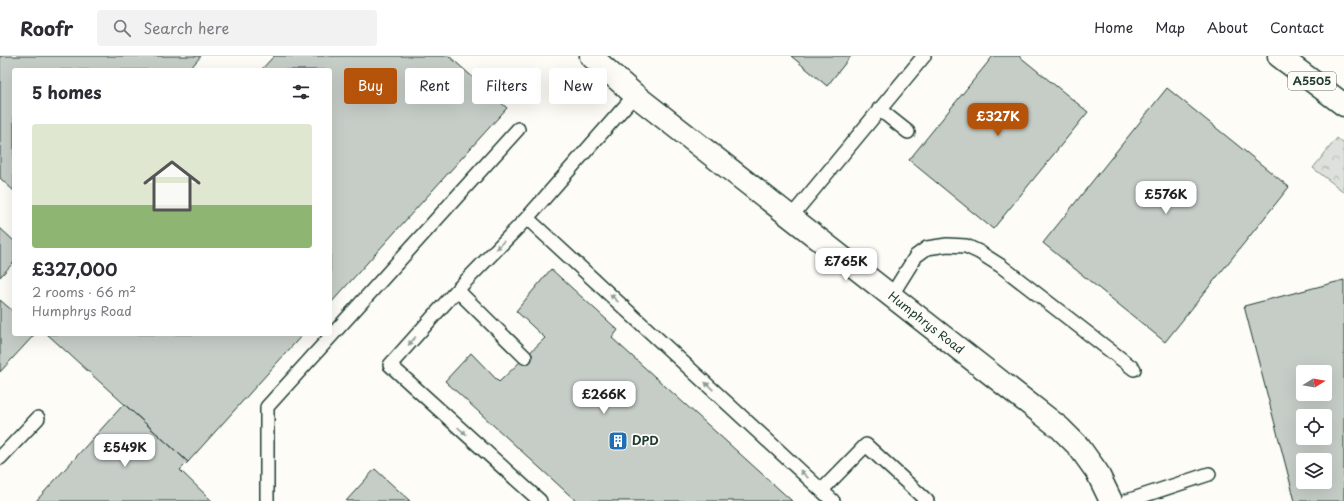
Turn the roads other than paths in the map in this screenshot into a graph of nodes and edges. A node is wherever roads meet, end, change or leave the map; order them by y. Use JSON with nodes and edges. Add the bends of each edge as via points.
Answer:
{"nodes":[{"id":1,"x":591,"y":56,"type":"edge"},
{"id":2,"x":924,"y":56,"type":"edge"},
{"id":3,"x":1280,"y":56,"type":"edge"},
{"id":4,"x":635,"y":95,"type":"junction"},
{"id":5,"x":1344,"y":105,"type":"edge"},
{"id":6,"x":879,"y":109,"type":"junction"},
{"id":7,"x":518,"y":129,"type":"dead end"},
{"id":8,"x":908,"y":132,"type":"dead end"},
{"id":9,"x":527,"y":218,"type":"junction"},
{"id":10,"x":790,"y":218,"type":"junction"},
{"id":11,"x":457,"y":290,"type":"junction"},
{"id":12,"x":892,"y":296,"type":"junction"},
{"id":13,"x":332,"y":335,"type":"edge"},
{"id":14,"x":331,"y":336,"type":"edge"},
{"id":15,"x":525,"y":357,"type":"dead end"},
{"id":16,"x":1134,"y":369,"type":"dead end"},
{"id":17,"x":38,"y":418,"type":"dead end"},
{"id":18,"x":0,"y":458,"type":"edge"},
{"id":19,"x":1209,"y":474,"type":"dead end"},
{"id":20,"x":822,"y":490,"type":"junction"},
{"id":21,"x":267,"y":501,"type":"edge"},
{"id":22,"x":540,"y":501,"type":"edge"},
{"id":23,"x":833,"y":501,"type":"edge"},
{"id":24,"x":928,"y":501,"type":"edge"},
{"id":25,"x":1111,"y":501,"type":"edge"},
{"id":26,"x":1127,"y":501,"type":"edge"}],
"edges":[{"from":1,"to":4,"type":"street","name":"Humphrys Road"},
{"from":2,"to":6,"type":"lane"},
{"from":3,"to":5,"type":"street","number":"A5505"},
{"from":4,"to":9,"type":"lane"},
{"from":4,"to":10,"type":"street","name":"Humphrys Road"},
{"from":6,"to":8,"type":"lane"},
{"from":6,"to":10,"type":"lane"},
{"from":7,"to":13,"type":"lane"},
{"from":9,"to":11,"type":"lane","one_way":true},
{"from":20,"to":9,"type":"lane","one_way":true},
{"from":10,"to":12,"type":"street","name":"Humphrys Road"},
{"from":11,"to":15,"type":"lane"},
{"from":11,"to":22,"type":"lane","one_way":true,"via":[[390,365]]},
{"from":12,"to":16,"type":"lane","via":[[916,256],[927,248],[966,246],[1001,266]]},
{"from":12,"to":25,"type":"street","name":"Humphrys Road","via":[[1060,428],[1079,446],[1097,472]]},
{"from":14,"to":21,"type":"lane","via":[[267,407]]},
{"from":17,"to":18,"type":"lane"},
{"from":19,"to":26,"type":"lane"},
{"from":20,"to":23,"type":"lane"},
{"from":20,"to":24,"type":"lane","via":[[866,445]]}]}
